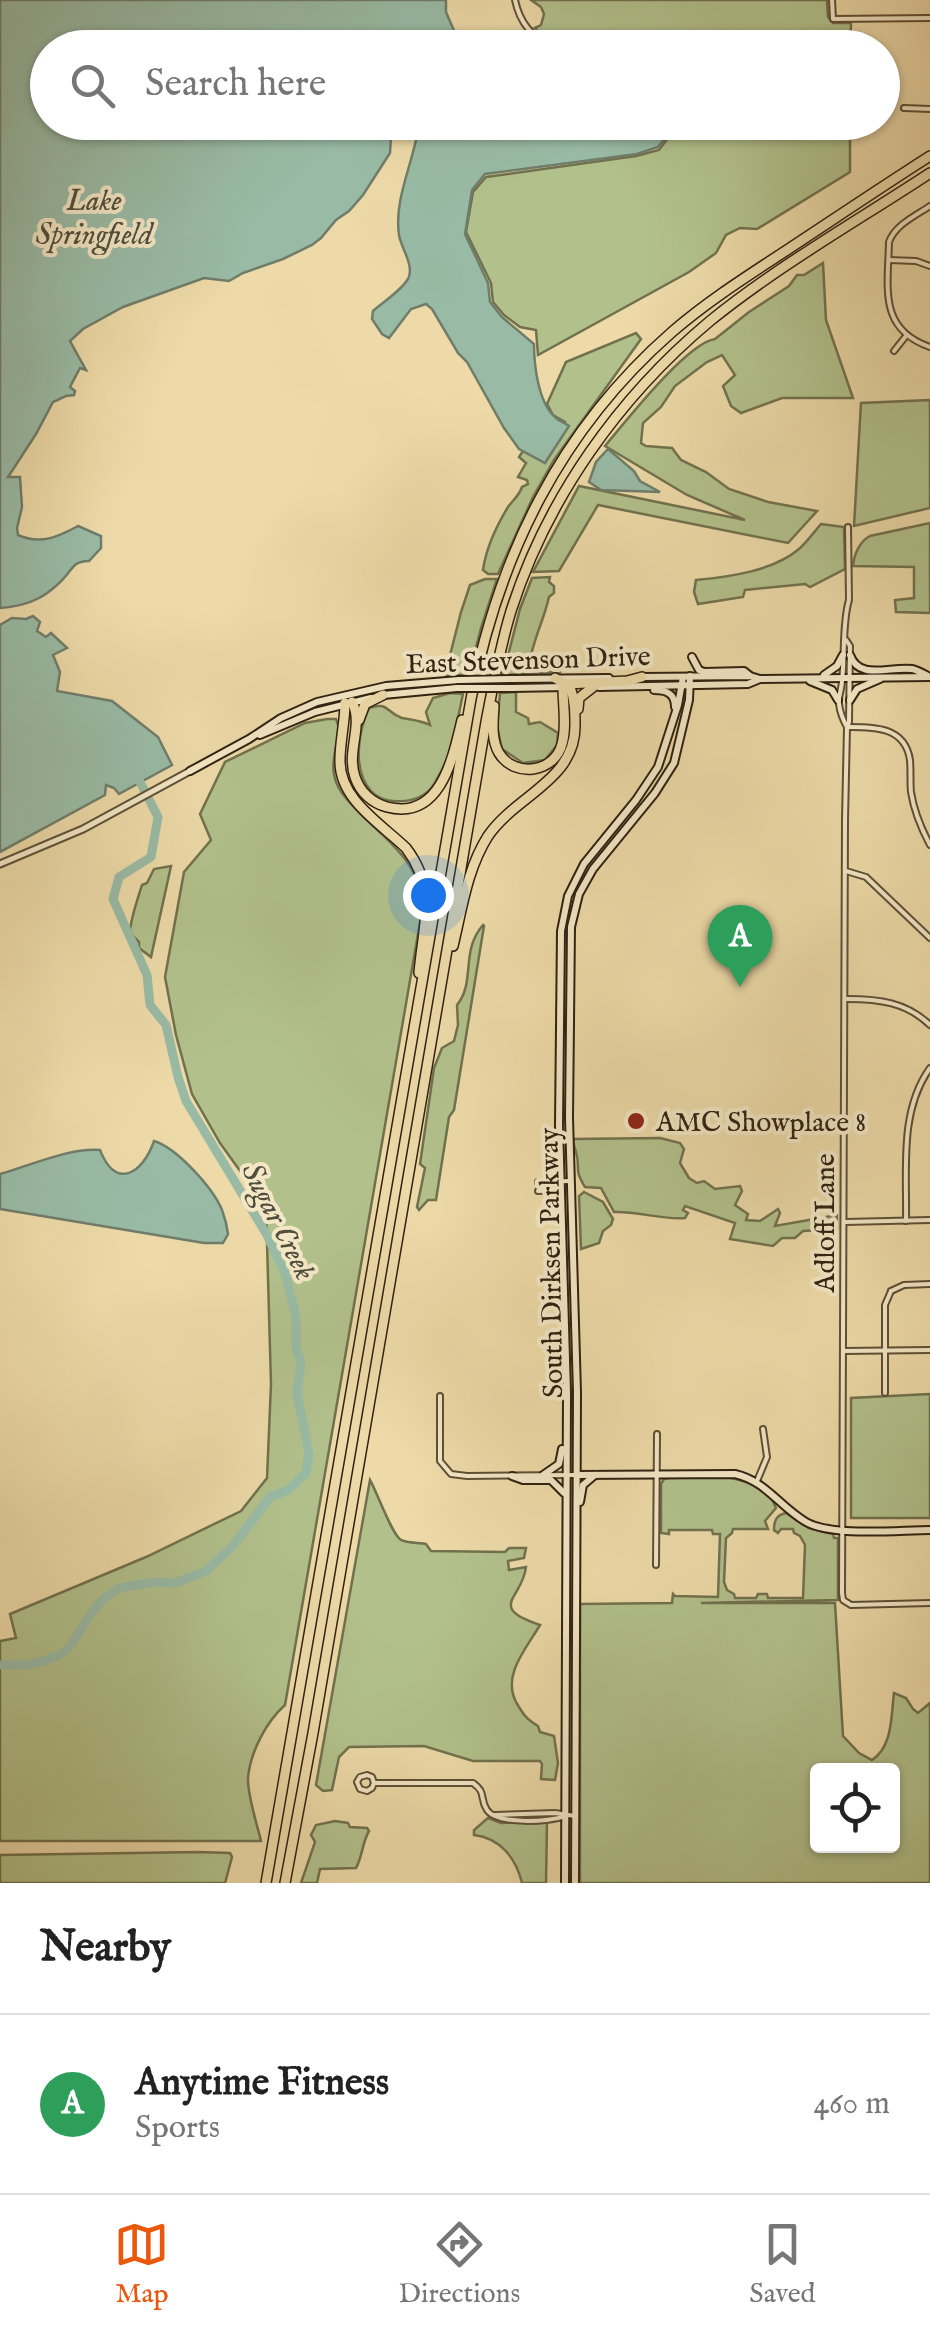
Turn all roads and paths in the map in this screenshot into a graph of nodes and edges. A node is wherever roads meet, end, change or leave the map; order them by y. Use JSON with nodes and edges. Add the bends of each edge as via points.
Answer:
{"nodes":[{"id":1,"x":515,"y":0,"type":"edge"},
{"id":2,"x":832,"y":0,"type":"edge"},
{"id":3,"x":930,"y":18,"type":"edge"},
{"id":4,"x":530,"y":30,"type":"edge"},
{"id":5,"x":904,"y":108,"type":"dead end"},
{"id":6,"x":930,"y":109,"type":"edge"},
{"id":7,"x":930,"y":156,"type":"edge"},
{"id":8,"x":930,"y":172,"type":"edge"},
{"id":9,"x":930,"y":206,"type":"edge"},
{"id":10,"x":889,"y":260,"type":"junction"},
{"id":11,"x":930,"y":266,"type":"edge"},
{"id":12,"x":906,"y":336,"type":"junction"},
{"id":13,"x":930,"y":347,"type":"edge"},
{"id":14,"x":894,"y":351,"type":"dead end"},
{"id":15,"x":848,"y":527,"type":"dead end"},
{"id":16,"x":512,"y":610,"type":"junction"},
{"id":17,"x":485,"y":635,"type":"junction"},
{"id":18,"x":846,"y":655,"type":"junction"},
{"id":19,"x":692,"y":658,"type":"dead end"},
{"id":20,"x":750,"y":676,"type":"junction"},
{"id":21,"x":846,"y":677,"type":"junction"},
{"id":22,"x":886,"y":677,"type":"junction"},
{"id":23,"x":930,"y":677,"type":"edge"},
{"id":24,"x":555,"y":678,"type":"junction"},
{"id":25,"x":642,"y":678,"type":"junction"},
{"id":26,"x":818,"y":678,"type":"junction"},
{"id":27,"x":760,"y":679,"type":"junction"},
{"id":28,"x":804,"y":679,"type":"junction"},
{"id":29,"x":686,"y":681,"type":"junction"},
{"id":30,"x":458,"y":684,"type":"junction"},
{"id":31,"x":513,"y":684,"type":"junction"},
{"id":32,"x":712,"y":685,"type":"junction"},
{"id":33,"x":566,"y":686,"type":"junction"},
{"id":34,"x":613,"y":686,"type":"junction"},
{"id":35,"x":593,"y":687,"type":"junction"},
{"id":36,"x":382,"y":695,"type":"junction"},
{"id":37,"x":348,"y":700,"type":"junction"},
{"id":38,"x":838,"y":700,"type":"junction"},
{"id":39,"x":850,"y":700,"type":"junction"},
{"id":40,"x":675,"y":710,"type":"junction"},
{"id":41,"x":846,"y":726,"type":"junction"},
{"id":42,"x":677,"y":753,"type":"junction"},
{"id":43,"x":352,"y":757,"type":"junction"},
{"id":44,"x":190,"y":771,"type":"joint"},
{"id":45,"x":556,"y":774,"type":"junction"},
{"id":46,"x":614,"y":843,"type":"junction"},
{"id":47,"x":930,"y":845,"type":"edge"},
{"id":48,"x":610,"y":858,"type":"dead end"},
{"id":49,"x":0,"y":864,"type":"edge"},
{"id":50,"x":846,"y":871,"type":"junction"},
{"id":51,"x":930,"y":938,"type":"edge"},
{"id":52,"x":845,"y":998,"type":"junction"},
{"id":53,"x":436,"y":1017,"type":"junction"},
{"id":54,"x":930,"y":1025,"type":"edge"},
{"id":55,"x":412,"y":1047,"type":"junction"},
{"id":56,"x":930,"y":1068,"type":"edge"},
{"id":57,"x":538,"y":1182,"type":"dead end"},
{"id":58,"x":570,"y":1185,"type":"junction"},
{"id":59,"x":560,"y":1186,"type":"junction"},
{"id":60,"x":538,"y":1190,"type":"dead end"},
{"id":61,"x":930,"y":1220,"type":"edge"},
{"id":62,"x":906,"y":1221,"type":"junction"},
{"id":63,"x":844,"y":1222,"type":"junction"},
{"id":64,"x":930,"y":1284,"type":"edge"},
{"id":65,"x":886,"y":1286,"type":"dead end"},
{"id":66,"x":892,"y":1291,"type":"junction"},
{"id":67,"x":930,"y":1350,"type":"edge"},
{"id":68,"x":885,"y":1351,"type":"junction"},
{"id":69,"x":843,"y":1352,"type":"junction"},
{"id":70,"x":885,"y":1394,"type":"dead end"},
{"id":71,"x":440,"y":1396,"type":"dead end"},
{"id":72,"x":567,"y":1418,"type":"junction"},
{"id":73,"x":763,"y":1429,"type":"dead end"},
{"id":74,"x":657,"y":1434,"type":"dead end"},
{"id":75,"x":576,"y":1454,"type":"junction"},
{"id":76,"x":620,"y":1474,"type":"junction"},
{"id":77,"x":657,"y":1474,"type":"junction"},
{"id":78,"x":543,"y":1475,"type":"junction"},
{"id":79,"x":566,"y":1475,"type":"junction"},
{"id":80,"x":576,"y":1475,"type":"junction"},
{"id":81,"x":597,"y":1475,"type":"junction"},
{"id":82,"x":512,"y":1476,"type":"junction"},
{"id":83,"x":756,"y":1481,"type":"junction"},
{"id":84,"x":566,"y":1497,"type":"junction"},
{"id":85,"x":842,"y":1530,"type":"junction"},
{"id":86,"x":930,"y":1530,"type":"edge"},
{"id":87,"x":576,"y":1538,"type":"junction"},
{"id":88,"x":656,"y":1565,"type":"dead end"},
{"id":89,"x":566,"y":1587,"type":"junction"},
{"id":90,"x":576,"y":1587,"type":"junction"},
{"id":91,"x":930,"y":1603,"type":"edge"},
{"id":92,"x":566,"y":1742,"type":"junction"},
{"id":93,"x":575,"y":1742,"type":"junction"},
{"id":94,"x":374,"y":1783,"type":"dead end"},
{"id":95,"x":565,"y":1816,"type":"junction"},
{"id":96,"x":575,"y":1816,"type":"junction"},
{"id":97,"x":266,"y":1883,"type":"edge"},
{"id":98,"x":285,"y":1883,"type":"edge"},
{"id":99,"x":563,"y":1883,"type":"edge"},
{"id":100,"x":575,"y":1883,"type":"edge"}],
"edges":[{"from":1,"to":4,"type":"street"},
{"from":2,"to":3,"type":"street","via":[[833,19]]},
{"from":5,"to":6,"type":"street"},
{"from":7,"to":17,"type":"highway","via":[[711,301],[634,369],[594,414],[547,486],[518,542]]},
{"from":8,"to":16,"type":"highway","via":[[746,294],[660,367],[577,471]]},
{"from":9,"to":10,"type":"street","via":[[894,230]]},
{"from":10,"to":11,"type":"street"},
{"from":10,"to":12,"type":"street","via":[[890,306]]},
{"from":12,"to":13,"type":"street"},
{"from":12,"to":14,"type":"street"},
{"from":15,"to":18,"type":"street","name":"Adloff Lane"},
{"from":16,"to":33,"type":"highway","via":[[494,720],[495,744],[506,762],[532,770],[559,753]]},
{"from":16,"to":53,"type":"highway"},
{"from":17,"to":43,"type":"highway","via":[[452,759],[433,795],[412,807],[380,805],[357,783]]},
{"from":17,"to":55,"type":"highway"},
{"from":18,"to":21,"type":"street","name":"Adloff Lane"},
{"from":18,"to":23,"type":"main road","via":[[861,670],[915,670]]},
{"from":18,"to":26,"type":"main road"},
{"from":19,"to":20,"type":"main road","via":[[704,672]]},
{"from":20,"to":27,"type":"main road","name":"East Stevenson Drive"},
{"from":20,"to":29,"type":"main road","name":"East Stevenson Drive"},
{"from":21,"to":22,"type":"main road","name":"East Stevenson Drive"},
{"from":21,"to":26,"type":"main road","name":"East Stevenson Drive"},
{"from":21,"to":38,"type":"street","name":"Adloff Lane"},
{"from":21,"to":39,"type":"street","name":"Adloff Lane"},
{"from":22,"to":23,"type":"main road","name":"East Stevenson Drive"},
{"from":22,"to":39,"type":"main road","via":[[858,688]]},
{"from":24,"to":25,"type":"main road","name":"East Stevenson Drive"},
{"from":24,"to":31,"type":"main road","name":"East Stevenson Drive"},
{"from":24,"to":33,"type":"highway"},
{"from":25,"to":29,"type":"main road","name":"East Stevenson Drive"},
{"from":25,"to":33,"type":"highway"},
{"from":26,"to":28,"type":"main road","name":"East Stevenson Drive"},
{"from":27,"to":28,"type":"main road","name":"East Stevenson Drive"},
{"from":27,"to":32,"type":"main road","name":"East Stevenson Drive"},
{"from":28,"to":38,"type":"main road","via":[[832,690]]},
{"from":29,"to":32,"type":"main road","name":"East Stevenson Drive"},
{"from":29,"to":34,"type":"main road","name":"East Stevenson Drive"},
{"from":29,"to":40,"type":"main road","name":"South Dirksen Parkway"},
{"from":29,"to":42,"type":"main road","name":"South Dirksen Parkway","via":[[689,700]]},
{"from":30,"to":31,"type":"main road","name":"East Stevenson Drive","bridge":true},
{"from":30,"to":36,"type":"main road","name":"East Stevenson Drive"},
{"from":30,"to":37,"type":"main road","name":"East Stevenson Drive","via":[[400,684]]},
{"from":31,"to":33,"type":"main road","name":"East Stevenson Drive"},
{"from":32,"to":42,"type":"main road","via":[[695,695]]},
{"from":33,"to":35,"type":"main road","name":"East Stevenson Drive"},
{"from":33,"to":45,"type":"highway","via":[[575,703],[574,744]]},
{"from":34,"to":35,"type":"main road","name":"East Stevenson Drive"},
{"from":34,"to":40,"type":"main road","via":[[665,691]]},
{"from":35,"to":45,"type":"highway","via":[[579,698],[576,749]]},
{"from":36,"to":37,"type":"main road","name":"East Stevenson Drive"},
{"from":36,"to":43,"type":"highway","via":[[363,707]]},
{"from":37,"to":43,"type":"highway","via":[[357,718]]},
{"from":37,"to":44,"type":"main road","name":"East Stevenson Drive","via":[[249,739]]},
{"from":37,"to":55,"type":"highway","via":[[343,783],[413,857],[427,894]]},
{"from":38,"to":41,"type":"street","name":"Adloff Lane"},
{"from":39,"to":41,"type":"street","name":"Adloff Lane"},
{"from":40,"to":59,"type":"main road","name":"South Dirksen Parkway","via":[[654,774],[584,864],[564,911]]},
{"from":41,"to":47,"type":"street","via":[[883,728],[905,746],[914,808]]},
{"from":41,"to":50,"type":"street","name":"Adloff Lane"},
{"from":42,"to":46,"type":"main road","name":"South Dirksen Parkway","via":[[665,780]]},
{"from":44,"to":49,"type":"street","via":[[84,829]]},
{"from":45,"to":53,"type":"highway","via":[[514,807],[481,849]]},
{"from":46,"to":48,"type":"main road"},
{"from":46,"to":58,"type":"main road","name":"South Dirksen Parkway","via":[[586,881],[571,927]]},
{"from":50,"to":51,"type":"street","via":[[866,877]]},
{"from":50,"to":52,"type":"street","name":"Adloff Lane"},
{"from":52,"to":54,"type":"street","via":[[893,1002]]},
{"from":52,"to":63,"type":"street","name":"Adloff Lane"},
{"from":53,"to":98,"type":"highway"},
{"from":55,"to":97,"type":"highway"},
{"from":56,"to":62,"type":"street","via":[[914,1094],[908,1122]]},
{"from":57,"to":59,"type":"street"},
{"from":58,"to":59,"type":"street"},
{"from":58,"to":75,"type":"main road","name":"South Dirksen Parkway"},
{"from":59,"to":60,"type":"street"},
{"from":59,"to":72,"type":"main road","name":"South Dirksen Parkway"},
{"from":61,"to":62,"type":"street"},
{"from":62,"to":63,"type":"street"},
{"from":63,"to":69,"type":"street","name":"Adloff Lane"},
{"from":64,"to":66,"type":"street"},
{"from":65,"to":66,"type":"street"},
{"from":66,"to":68,"type":"street","via":[[885,1306]]},
{"from":67,"to":68,"type":"street"},
{"from":68,"to":69,"type":"street"},
{"from":68,"to":70,"type":"street"},
{"from":69,"to":85,"type":"street","name":"Adloff Lane"},
{"from":71,"to":82,"type":"street","via":[[439,1454],[447,1471]]},
{"from":72,"to":78,"type":"main road","via":[[561,1460]]},
{"from":72,"to":79,"type":"main road","name":"South Dirksen Parkway"},
{"from":73,"to":83,"type":"street","via":[[766,1457]]},
{"from":74,"to":77,"type":"street"},
{"from":75,"to":76,"type":"main road","via":[[588,1470]]},
{"from":75,"to":80,"type":"main road","name":"South Dirksen Parkway"},
{"from":76,"to":77,"type":"main road"},
{"from":76,"to":81,"type":"main road"},
{"from":77,"to":83,"type":"main road","via":[[729,1473]]},
{"from":77,"to":88,"type":"street"},
{"from":78,"to":79,"type":"street"},
{"from":78,"to":82,"type":"street"},
{"from":79,"to":80,"type":"street"},
{"from":79,"to":84,"type":"main road","name":"South Dirksen Parkway"},
{"from":80,"to":81,"type":"main road"},
{"from":80,"to":87,"type":"main road","name":"South Dirksen Parkway"},
{"from":81,"to":87,"type":"main road","via":[[580,1494]]},
{"from":82,"to":84,"type":"main road","via":[[554,1481]]},
{"from":83,"to":85,"type":"main road","via":[[804,1521]]},
{"from":84,"to":89,"type":"main road","name":"South Dirksen Parkway"},
{"from":85,"to":86,"type":"main road"},
{"from":85,"to":91,"type":"street","name":"Adloff Lane","via":[[843,1600]]},
{"from":87,"to":90,"type":"main road","name":"South Dirksen Parkway"},
{"from":89,"to":90,"type":"street"},
{"from":89,"to":92,"type":"main road","name":"South Dirksen Parkway"},
{"from":90,"to":93,"type":"main road","name":"South Dirksen Parkway"},
{"from":92,"to":93,"type":"street"},
{"from":92,"to":95,"type":"main road","name":"South Dirksen Parkway"},
{"from":93,"to":96,"type":"main road","name":"South Dirksen Parkway"},
{"from":94,"to":95,"type":"street","via":[[473,1782],[488,1811],[504,1820]]},
{"from":95,"to":96,"type":"street"},
{"from":95,"to":99,"type":"main road","name":"South Dirksen Parkway"},
{"from":96,"to":100,"type":"main road","name":"South Dirksen Parkway"}]}
